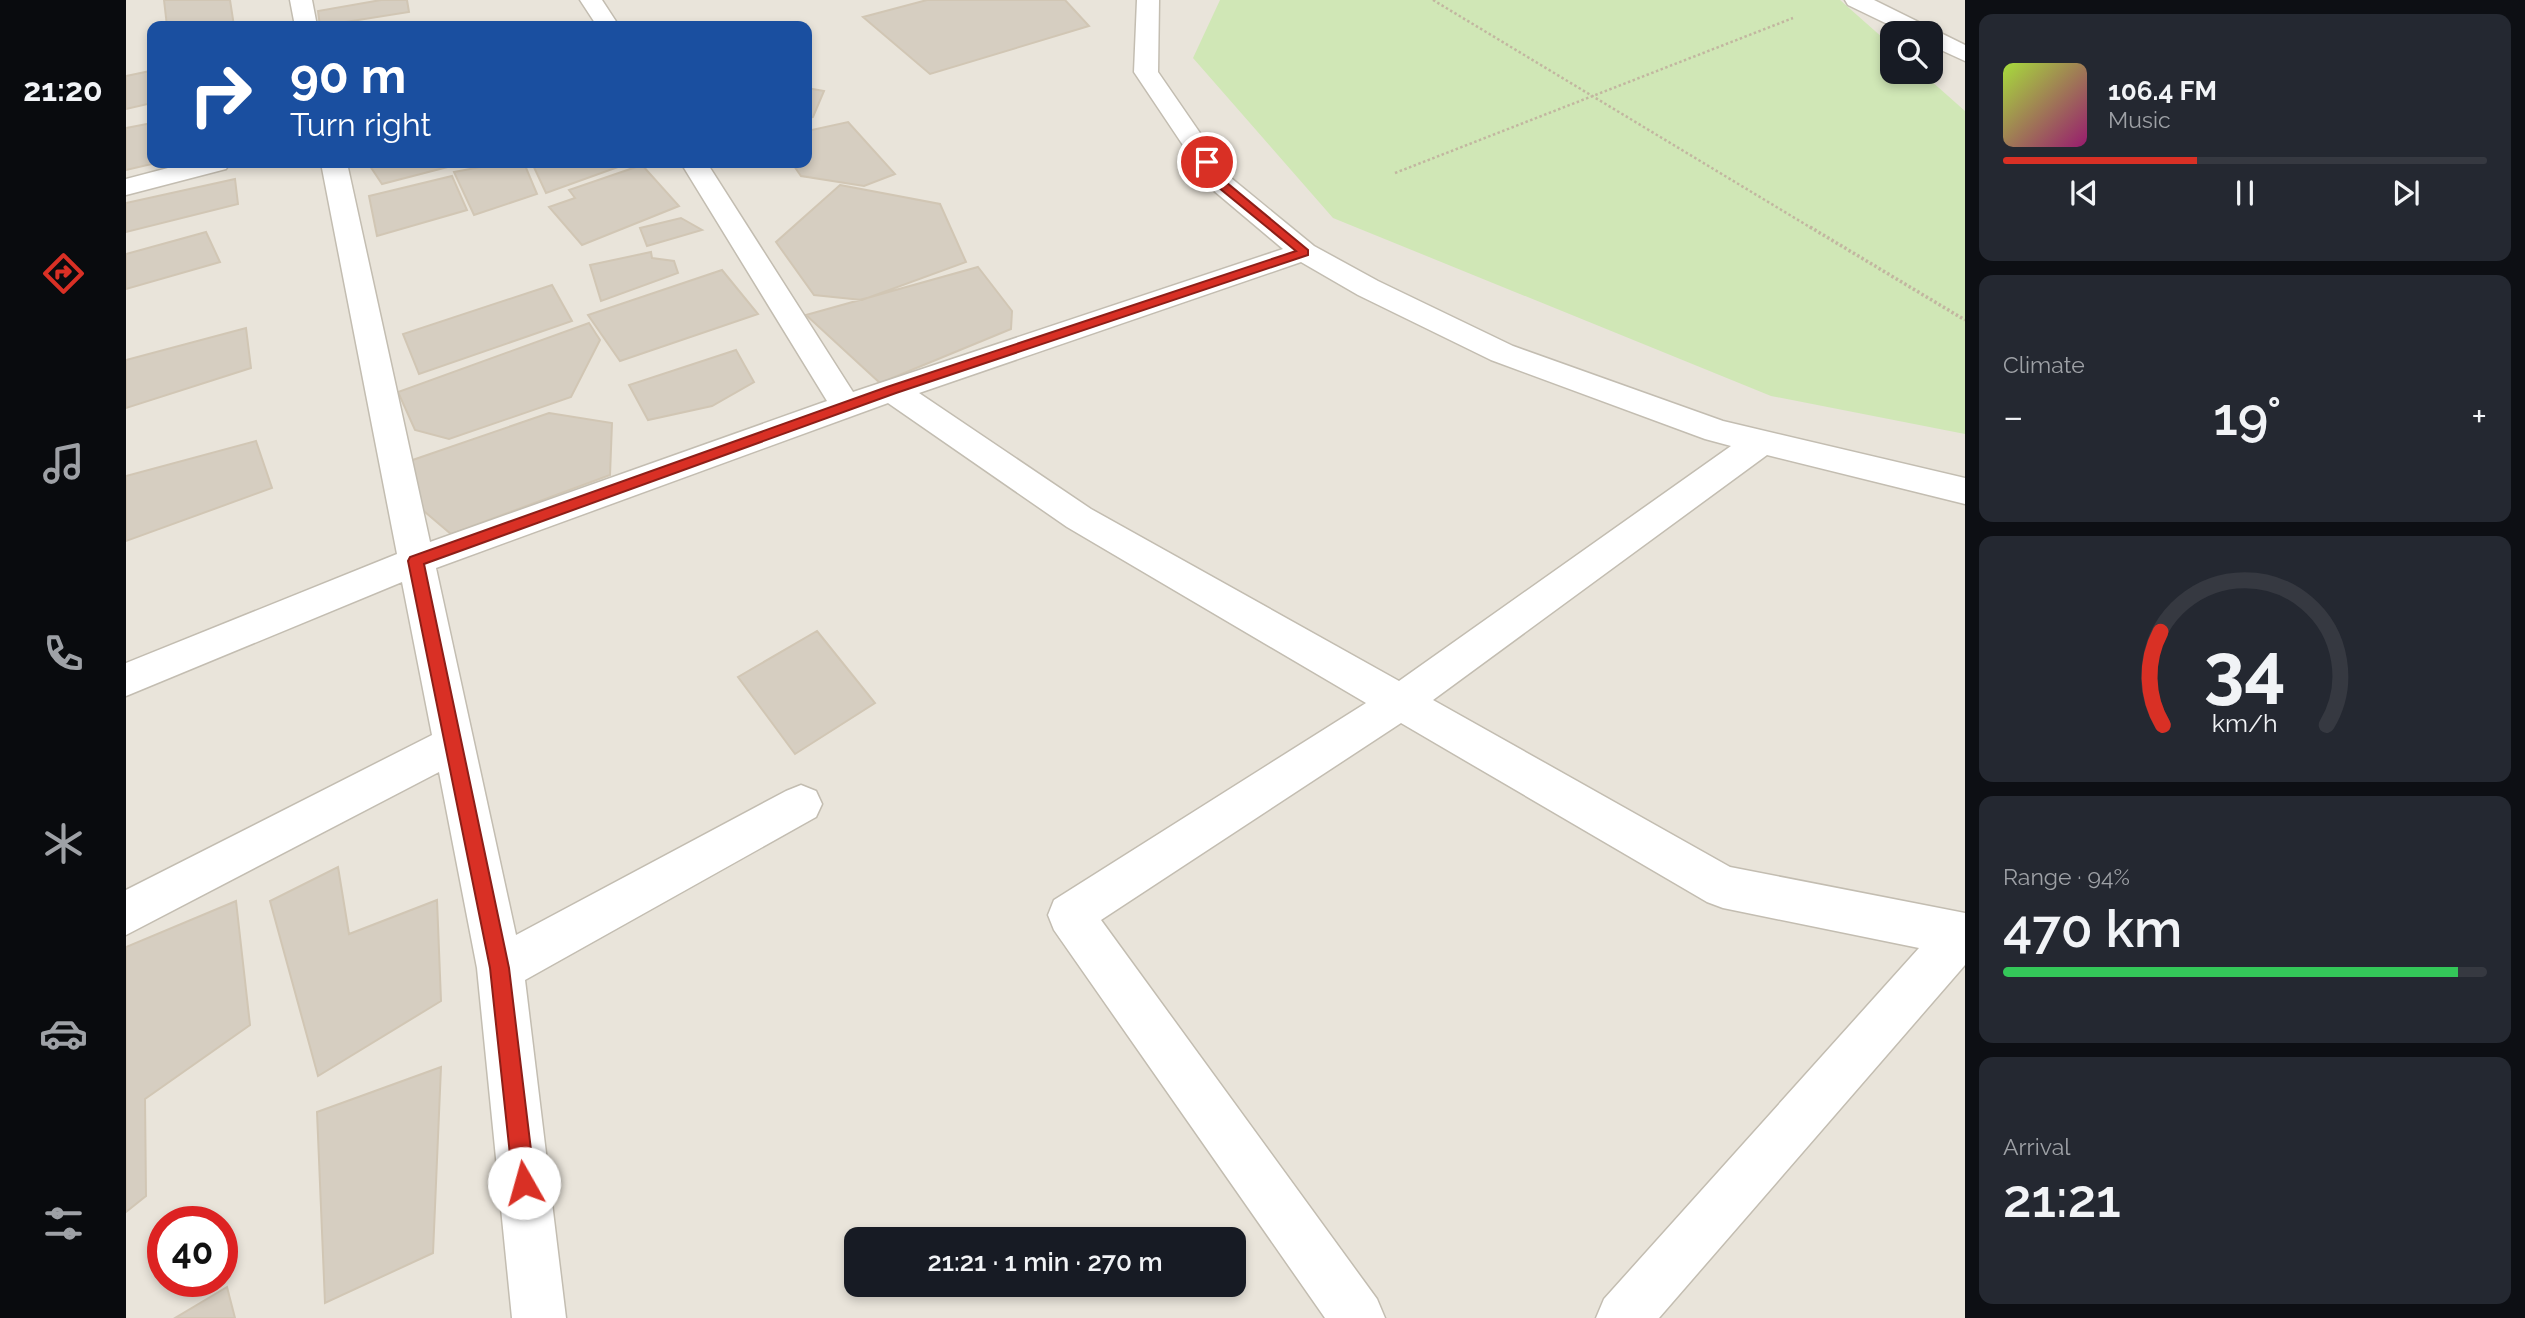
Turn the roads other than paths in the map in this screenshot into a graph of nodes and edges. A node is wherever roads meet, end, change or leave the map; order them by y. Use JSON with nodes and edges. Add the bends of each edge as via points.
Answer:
{"nodes":[{"id":1,"x":301,"y":0,"type":"edge"},
{"id":2,"x":591,"y":0,"type":"edge"},
{"id":3,"x":1148,"y":0,"type":"edge"},
{"id":4,"x":1867,"y":1,"type":"edge"},
{"id":5,"x":305,"y":21,"type":"edge"},
{"id":6,"x":605,"y":21,"type":"edge"},
{"id":7,"x":1903,"y":21,"type":"edge"},
{"id":8,"x":1943,"y":43,"type":"edge"},
{"id":9,"x":1965,"y":54,"type":"edge"},
{"id":10,"x":197,"y":168,"type":"edge"},
{"id":11,"x":335,"y":168,"type":"edge"},
{"id":12,"x":697,"y":168,"type":"edge"},
{"id":13,"x":126,"y":187,"type":"edge"},
{"id":14,"x":1304,"y":252,"type":"junction"},
{"id":15,"x":892,"y":390,"type":"junction"},
{"id":16,"x":846,"y":406,"type":"junction"},
{"id":17,"x":1761,"y":442,"type":"junction"},
{"id":18,"x":1965,"y":491,"type":"edge"},
{"id":19,"x":416,"y":561,"type":"junction"},
{"id":20,"x":126,"y":680,"type":"edge"},
{"id":21,"x":1400,"y":702,"type":"junction"},
{"id":22,"x":454,"y":744,"type":"junction"},
{"id":23,"x":801,"y":804,"type":"dead end"},
{"id":24,"x":126,"y":913,"type":"edge"},
{"id":25,"x":1964,"y":935,"type":"edge"},
{"id":26,"x":500,"y":968,"type":"junction"},
{"id":27,"x":539,"y":1318,"type":"edge"},
{"id":28,"x":1358,"y":1318,"type":"edge"},
{"id":29,"x":1623,"y":1318,"type":"edge"}],
"edges":[{"from":1,"to":5,"type":"street"},
{"from":2,"to":6,"type":"street"},
{"from":3,"to":14,"type":"street","via":[[1146,72],[1222,184]]},
{"from":4,"to":7,"type":"street"},
{"from":8,"to":9,"type":"street"},
{"from":10,"to":13,"type":"street"},
{"from":11,"to":19,"type":"street"},
{"from":12,"to":16,"type":"street"},
{"from":14,"to":15,"type":"street"},
{"from":14,"to":17,"type":"street","via":[[1502,353],[1717,431]]},
{"from":15,"to":16,"type":"street"},
{"from":15,"to":21,"type":"street","via":[[1079,518]]},
{"from":16,"to":19,"type":"street"},
{"from":17,"to":18,"type":"street"},
{"from":17,"to":21,"type":"street"},
{"from":19,"to":20,"type":"street"},
{"from":19,"to":22,"type":"street"},
{"from":21,"to":25,"type":"street","via":[[1723,887]]},
{"from":21,"to":28,"type":"street","via":[[1070,915]]},
{"from":22,"to":24,"type":"street"},
{"from":22,"to":26,"type":"street"},
{"from":23,"to":26,"type":"street"},
{"from":25,"to":29,"type":"street"},
{"from":26,"to":27,"type":"street"}]}
